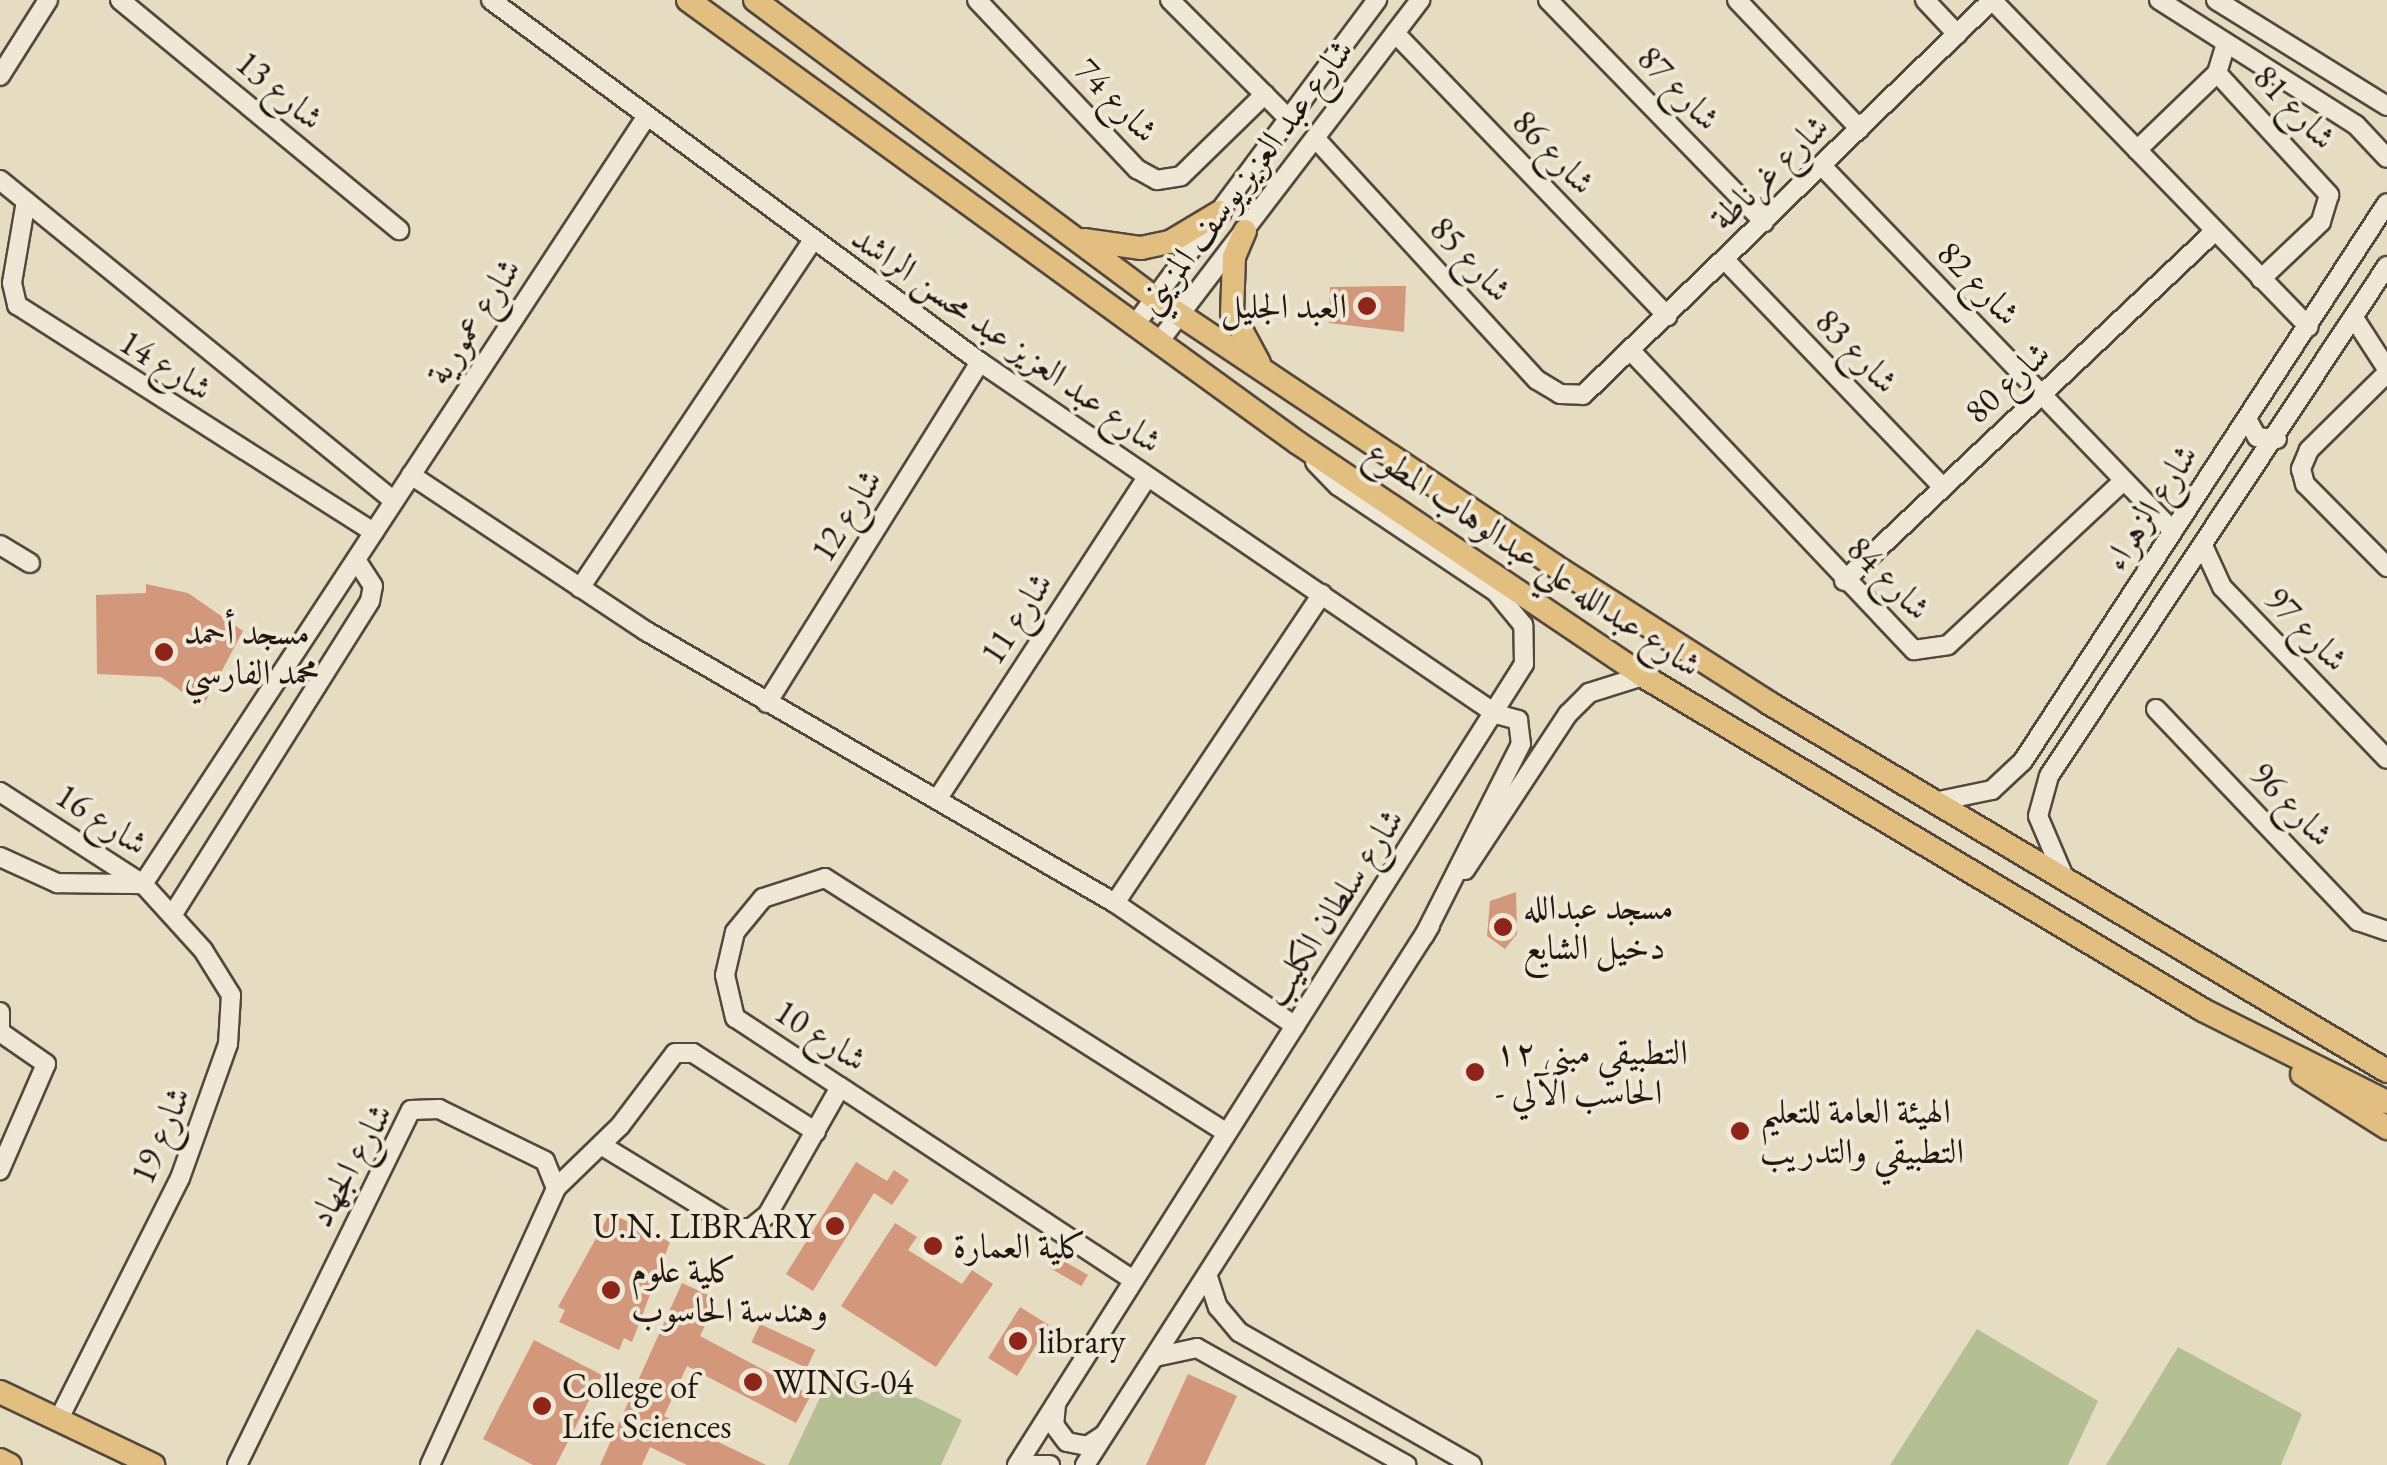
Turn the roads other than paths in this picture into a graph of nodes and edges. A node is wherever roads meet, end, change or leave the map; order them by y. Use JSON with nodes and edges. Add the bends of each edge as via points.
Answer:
{"nodes":[{"id":1,"x":48,"y":0,"type":"edge"},
{"id":2,"x":120,"y":0,"type":"edge"},
{"id":3,"x":491,"y":0,"type":"edge"},
{"id":4,"x":688,"y":0,"type":"edge"},
{"id":5,"x":756,"y":0,"type":"edge"},
{"id":6,"x":977,"y":0,"type":"edge"},
{"id":7,"x":1170,"y":0,"type":"edge"},
{"id":8,"x":1353,"y":0,"type":"edge"},
{"id":9,"x":1420,"y":0,"type":"edge"},
{"id":10,"x":1548,"y":0,"type":"edge"},
{"id":11,"x":1737,"y":0,"type":"edge"},
{"id":12,"x":1925,"y":0,"type":"edge"},
{"id":13,"x":1992,"y":0,"type":"edge"},
{"id":14,"x":2159,"y":0,"type":"edge"},
{"id":15,"x":2216,"y":0,"type":"edge"},
{"id":16,"x":1372,"y":7,"type":"edge"},
{"id":17,"x":1395,"y":33,"type":"junction"},
{"id":18,"x":1957,"y":34,"type":"junction"},
{"id":19,"x":1348,"y":39,"type":"junction"},
{"id":20,"x":2226,"y":42,"type":"junction"},
{"id":21,"x":1375,"y":60,"type":"junction"},
{"id":22,"x":2218,"y":72,"type":"junction"},
{"id":23,"x":0,"y":76,"type":"edge"},
{"id":24,"x":2352,"y":86,"type":"junction"},
{"id":25,"x":1265,"y":94,"type":"junction"},
{"id":26,"x":2387,"y":106,"type":"edge"},
{"id":27,"x":2338,"y":114,"type":"junction"},
{"id":28,"x":1290,"y":118,"type":"junction"},
{"id":29,"x":645,"y":119,"type":"junction"},
{"id":30,"x":1860,"y":128,"type":"junction"},
{"id":31,"x":1316,"y":139,"type":"junction"},
{"id":32,"x":2136,"y":150,"type":"junction"},
{"id":33,"x":2387,"y":158,"type":"edge"},
{"id":34,"x":1822,"y":166,"type":"junction"},
{"id":35,"x":0,"y":180,"type":"edge"},
{"id":36,"x":26,"y":201,"type":"junction"},
{"id":37,"x":2387,"y":203,"type":"edge"},
{"id":38,"x":1220,"y":212,"type":"junction"},
{"id":39,"x":1764,"y":222,"type":"junction"},
{"id":40,"x":1057,"y":226,"type":"junction"},
{"id":41,"x":399,"y":230,"type":"dead end"},
{"id":42,"x":1245,"y":231,"type":"junction"},
{"id":43,"x":2214,"y":232,"type":"junction"},
{"id":44,"x":812,"y":242,"type":"junction"},
{"id":45,"x":1724,"y":260,"type":"junction"},
{"id":46,"x":2387,"y":266,"type":"edge"},
{"id":47,"x":2261,"y":279,"type":"junction"},
{"id":48,"x":1155,"y":298,"type":"junction"},
{"id":49,"x":1179,"y":315,"type":"junction"},
{"id":50,"x":1667,"y":316,"type":"junction"},
{"id":51,"x":2354,"y":318,"type":"junction"},
{"id":52,"x":1134,"y":326,"type":"junction"},
{"id":53,"x":2309,"y":326,"type":"junction"},
{"id":54,"x":1158,"y":344,"type":"junction"},
{"id":55,"x":2336,"y":346,"type":"junction"},
{"id":56,"x":1631,"y":352,"type":"junction"},
{"id":57,"x":2371,"y":353,"type":"junction"},
{"id":58,"x":980,"y":362,"type":"junction"},
{"id":59,"x":2387,"y":371,"type":"edge"},
{"id":60,"x":1278,"y":384,"type":"junction"},
{"id":61,"x":1591,"y":390,"type":"joint"},
{"id":62,"x":2042,"y":394,"type":"junction"},
{"id":63,"x":2247,"y":420,"type":"junction"},
{"id":64,"x":2277,"y":438,"type":"junction"},
{"id":65,"x":1298,"y":443,"type":"junction"},
{"id":66,"x":2221,"y":459,"type":"junction"},
{"id":67,"x":412,"y":475,"type":"junction"},
{"id":68,"x":1147,"y":476,"type":"junction"},
{"id":69,"x":2252,"y":477,"type":"junction"},
{"id":70,"x":2122,"y":482,"type":"junction"},
{"id":71,"x":1943,"y":487,"type":"junction"},
{"id":72,"x":394,"y":501,"type":"junction"},
{"id":73,"x":2173,"y":531,"type":"junction"},
{"id":74,"x":374,"y":532,"type":"junction"},
{"id":75,"x":0,"y":545,"type":"edge"},
{"id":76,"x":2205,"y":550,"type":"junction"},
{"id":77,"x":356,"y":560,"type":"junction"},
{"id":78,"x":30,"y":563,"type":"dead end"},
{"id":79,"x":2387,"y":567,"type":"edge"},
{"id":80,"x":2142,"y":579,"type":"junction"},
{"id":81,"x":1844,"y":580,"type":"junction"},
{"id":82,"x":2185,"y":580,"type":"junction"},
{"id":83,"x":2222,"y":586,"type":"junction"},
{"id":84,"x":580,"y":588,"type":"junction"},
{"id":85,"x":1322,"y":594,"type":"junction"},
{"id":86,"x":2173,"y":598,"type":"junction"},
{"id":87,"x":1643,"y":676,"type":"junction"},
{"id":88,"x":767,"y":702,"type":"junction"},
{"id":89,"x":2156,"y":709,"type":"dead end"},
{"id":90,"x":1496,"y":714,"type":"junction"},
{"id":91,"x":2033,"y":746,"type":"junction"},
{"id":92,"x":2387,"y":759,"type":"edge"},
{"id":93,"x":2060,"y":762,"type":"junction"},
{"id":94,"x":0,"y":792,"type":"edge"},
{"id":95,"x":940,"y":795,"type":"junction"},
{"id":96,"x":1934,"y":802,"type":"junction"},
{"id":97,"x":0,"y":857,"type":"edge"},
{"id":98,"x":2064,"y":878,"type":"junction"},
{"id":99,"x":144,"y":884,"type":"junction"},
{"id":100,"x":1115,"y":903,"type":"junction"},
{"id":101,"x":173,"y":914,"type":"junction"},
{"id":102,"x":2387,"y":931,"type":"edge"},
{"id":103,"x":1424,"y":936,"type":"junction"},
{"id":104,"x":2202,"y":1010,"type":"junction"},
{"id":105,"x":0,"y":1012,"type":"edge"},
{"id":106,"x":1295,"y":1026,"type":"junction"},
{"id":107,"x":0,"y":1030,"type":"edge"},
{"id":108,"x":2383,"y":1068,"type":"edge"},
{"id":109,"x":840,"y":1087,"type":"junction"},
{"id":110,"x":2387,"y":1102,"type":"edge"},
{"id":111,"x":2387,"y":1128,"type":"edge"},
{"id":112,"x":816,"y":1132,"type":"junction"},
{"id":113,"x":1226,"y":1132,"type":"junction"},
{"id":114,"x":601,"y":1145,"type":"junction"},
{"id":115,"x":0,"y":1170,"type":"edge"},
{"id":116,"x":556,"y":1188,"type":"junction"},
{"id":117,"x":1208,"y":1277,"type":"junction"},
{"id":118,"x":1133,"y":1280,"type":"junction"},
{"id":119,"x":1253,"y":1340,"type":"junction"},
{"id":120,"x":1156,"y":1356,"type":"junction"},
{"id":121,"x":1236,"y":1368,"type":"junction"},
{"id":122,"x":0,"y":1392,"type":"edge"},
{"id":123,"x":1056,"y":1404,"type":"junction"},
{"id":124,"x":58,"y":1419,"type":"junction"},
{"id":125,"x":1105,"y":1434,"type":"junction"},
{"id":126,"x":0,"y":1460,"type":"edge"},
{"id":127,"x":10,"y":1465,"type":"edge"},
{"id":128,"x":153,"y":1465,"type":"edge"},
{"id":129,"x":237,"y":1465,"type":"edge"},
{"id":130,"x":430,"y":1465,"type":"edge"},
{"id":131,"x":1019,"y":1465,"type":"edge"},
{"id":132,"x":1050,"y":1465,"type":"edge"},
{"id":133,"x":1085,"y":1465,"type":"edge"},
{"id":134,"x":1406,"y":1465,"type":"edge"},
{"id":135,"x":1472,"y":1465,"type":"edge"}],
"edges":[{"from":1,"to":23,"type":"street"},
{"from":2,"to":41,"type":"street","name":"شارع 13"},
{"from":3,"to":29,"type":"street","name":"شارع عبد العزيز عبد محسن الراشد"},
{"from":4,"to":52,"type":"main road","name":"شارع عبدالله علي عبدالوهاب المطوع"},
{"from":5,"to":40,"type":"main road","name":"شارع عبدالله علي عبدالوهاب المطوع"},
{"from":6,"to":25,"type":"street","name":"شارع 74","via":[[1137,169],[1157,180],[1181,176]]},
{"from":7,"to":25,"type":"street"},
{"from":8,"to":16,"type":"street"},
{"from":9,"to":17,"type":"street","name":"شارع عبد العزيز يوسف المزيني"},
{"from":10,"to":39,"type":"street","name":"شارع 87"},
{"from":11,"to":30,"type":"street"},
{"from":12,"to":18,"type":"street"},
{"from":13,"to":18,"type":"street","name":"شارع غرناطة"},
{"from":13,"to":32,"type":"street"},
{"from":14,"to":20,"type":"street"},
{"from":15,"to":24,"type":"street"},
{"from":16,"to":19,"type":"street","name":"شارع عبد العزيز يوسف المزيني"},
{"from":17,"to":21,"type":"street","name":"شارع عبد العزيز يوسف المزيني"},
{"from":17,"to":50,"type":"street","name":"شارع 86"},
{"from":18,"to":30,"type":"street","name":"شارع غرناطة"},
{"from":19,"to":21,"type":"street","via":[[1352,62]]},
{"from":19,"to":28,"type":"street","name":"شارع عبد العزيز يوسف المزيني"},
{"from":20,"to":22,"type":"street","name":"شارع 81"},
{"from":20,"to":27,"type":"street"},
{"from":21,"to":31,"type":"street","name":"شارع عبد العزيز يوسف المزيني"},
{"from":22,"to":32,"type":"street","name":"شارع 81"},
{"from":22,"to":47,"type":"street","name":"شارع 81","via":[[2328,195],[2321,222]]},
{"from":24,"to":26,"type":"street"},
{"from":24,"to":27,"type":"street","via":[[2358,107]]},
{"from":25,"to":28,"type":"street"},
{"from":27,"to":33,"type":"street"},
{"from":28,"to":38,"type":"street","name":"شارع عبد العزيز يوسف المزيني"},
{"from":29,"to":44,"type":"street","name":"شارع عبد العزيز عبد محسن الراشد"},
{"from":29,"to":67,"type":"street","name":"شارع عمورية"},
{"from":30,"to":34,"type":"street","name":"شارع غرناطة"},
{"from":31,"to":42,"type":"street","name":"شارع عبد العزيز يوسف المزيني"},
{"from":31,"to":61,"type":"street","name":"شارع 85","via":[[1537,380],[1560,394]]},
{"from":32,"to":43,"type":"street"},
{"from":34,"to":39,"type":"street","name":"شارع غرناطة"},
{"from":34,"to":62,"type":"street","name":"شارع 82"},
{"from":35,"to":36,"type":"street","name":"شارع 14"},
{"from":36,"to":72,"type":"street","name":"شارع 14"},
{"from":36,"to":74,"type":"street","name":"شارع 14","via":[[12,283],[18,306]]},
{"from":37,"to":53,"type":"street","name":"شارع الزهراء"},
{"from":38,"to":40,"type":"main road","via":[[1197,230],[1142,248],[1098,244]]},
{"from":38,"to":48,"type":"street","name":"شارع عبد العزيز يوسف المزيني"},
{"from":39,"to":45,"type":"street","name":"شارع غرناطة"},
{"from":40,"to":48,"type":"main road","name":"شارع عبدالله علي عبدالوهاب المطوع"},
{"from":42,"to":49,"type":"street","name":"شارع عبد العزيز يوسف المزيني"},
{"from":42,"to":60,"type":"main road","via":[[1229,284],[1232,313],[1242,339]]},
{"from":43,"to":47,"type":"street"},
{"from":43,"to":62,"type":"street","name":"شارع 80"},
{"from":44,"to":58,"type":"street","name":"شارع عبد العزيز عبد محسن الراشد"},
{"from":44,"to":84,"type":"street"},
{"from":45,"to":50,"type":"street","name":"شارع غرناطة"},
{"from":45,"to":71,"type":"street","name":"شارع 83"},
{"from":46,"to":51,"type":"street","name":"شارع الزهراء"},
{"from":47,"to":53,"type":"street"},
{"from":48,"to":49,"type":"main road","name":"شارع عبدالله علي عبدالوهاب المطوع"},
{"from":48,"to":52,"type":"street","name":"شارع عبد العزيز يوسف المزيني"},
{"from":49,"to":54,"type":"street","name":"شارع عبد العزيز يوسف المزيني"},
{"from":49,"to":60,"type":"main road","name":"شارع عبدالله علي عبدالوهاب المطوع"},
{"from":50,"to":56,"type":"street","name":"شارع غرناطة"},
{"from":51,"to":55,"type":"street","name":"شارع الزهراء"},
{"from":51,"to":57,"type":"street"},
{"from":52,"to":54,"type":"main road","name":"شارع عبدالله علي عبدالوهاب المطوع"},
{"from":53,"to":63,"type":"street","name":"شارع الزهراء"},
{"from":54,"to":65,"type":"main road","name":"شارع عبدالله علي عبدالوهاب المطوع"},
{"from":55,"to":57,"type":"street"},
{"from":55,"to":64,"type":"street","name":"شارع الزهراء"},
{"from":56,"to":61,"type":"street","name":"شارع غرناطة"},
{"from":56,"to":81,"type":"street","name":"شارع 84"},
{"from":57,"to":59,"type":"street"},
{"from":58,"to":68,"type":"street","name":"شارع عبد العزيز عبد محسن الراشد"},
{"from":58,"to":88,"type":"street","name":"شارع 12"},
{"from":59,"to":79,"type":"street","via":[[2310,450],[2301,470],[2305,484]]},
{"from":60,"to":96,"type":"main road","name":"شارع عبدالله علي عبدالوهاب المطوع"},
{"from":62,"to":70,"type":"street","name":"شارع 82"},
{"from":62,"to":71,"type":"street","name":"شارع 80"},
{"from":63,"to":64,"type":"street","via":[[2257,436]]},
{"from":63,"to":66,"type":"street","name":"شارع الزهراء"},
{"from":64,"to":69,"type":"street","name":"شارع الزهراء"},
{"from":65,"to":87,"type":"main road","name":"شارع عبدالله علي عبدالوهاب المطوع"},
{"from":65,"to":90,"type":"street","name":"شارع سلطان الكليب","via":[[1338,486],[1514,609],[1527,644],[1524,664]]},
{"from":66,"to":69,"type":"street","via":[[2240,456]]},
{"from":66,"to":73,"type":"street","name":"شارع الزهراء"},
{"from":67,"to":72,"type":"street","name":"شارع عمورية"},
{"from":67,"to":84,"type":"street"},
{"from":68,"to":85,"type":"street","name":"شارع عبد العزيز عبد محسن الراشد"},
{"from":68,"to":95,"type":"street","name":"شارع 11"},
{"from":69,"to":76,"type":"street","name":"شارع الزهراء"},
{"from":70,"to":73,"type":"street","name":"شارع 82"},
{"from":70,"to":81,"type":"street","name":"شارع 84","via":[[1935,652],[1904,643]]},
{"from":71,"to":81,"type":"street","name":"شارع 80"},
{"from":72,"to":74,"type":"street","name":"شارع عمورية"},
{"from":73,"to":80,"type":"street","name":"شارع الزهراء"},
{"from":74,"to":77,"type":"street","name":"شارع عمورية"},
{"from":75,"to":78,"type":"street"},
{"from":76,"to":82,"type":"street","name":"شارع الزهراء"},
{"from":76,"to":83,"type":"street","name":"شارع 97"},
{"from":77,"to":99,"type":"street","name":"شارع عمورية"},
{"from":77,"to":101,"type":"street","via":[[374,586],[370,601]]},
{"from":80,"to":86,"type":"street","via":[[2149,596]]},
{"from":80,"to":91,"type":"street","name":"شارع الزهراء"},
{"from":82,"to":83,"type":"street","name":"شارع 97"},
{"from":82,"to":86,"type":"street","name":"شارع الزهراء"},
{"from":83,"to":92,"type":"street","name":"شارع 97"},
{"from":84,"to":88,"type":"street"},
{"from":85,"to":90,"type":"street","name":"شارع عبد العزيز عبد محسن الراشد"},
{"from":85,"to":100,"type":"street"},
{"from":86,"to":93,"type":"street","name":"شارع الزهراء"},
{"from":87,"to":103,"type":"street","via":[[1589,693],[1568,714]]},
{"from":87,"to":104,"type":"main road","name":"شارع عبدالله علي عبدالوهاب المطوع"},
{"from":88,"to":95,"type":"street"},
{"from":89,"to":102,"type":"street","name":"شارع 96","via":[[2358,921]]},
{"from":90,"to":103,"type":"street","name":"شارع عبد العزيز عبد محسن الراشد","via":[[1518,720],[1521,744]]},
{"from":90,"to":106,"type":"street","name":"شارع سلطان الكليب"},
{"from":91,"to":93,"type":"street","via":[[2046,763]]},
{"from":91,"to":96,"type":"street","name":"شارع الزهراء","via":[[1992,790]]},
{"from":93,"to":98,"type":"street","name":"شارع الزهراء","via":[[2038,816]]},
{"from":94,"to":99,"type":"street","name":"شارع 16"},
{"from":95,"to":100,"type":"street"},
{"from":96,"to":98,"type":"main road","name":"شارع عبدالله علي عبدالوهاب المطوع"},
{"from":97,"to":99,"type":"street","name":"شارع 16","via":[[57,883]]},
{"from":98,"to":108,"type":"main road","name":"شارع عبدالله علي عبدالوهاب المطوع"},
{"from":99,"to":101,"type":"street","name":"شارع 19"},
{"from":100,"to":106,"type":"street"},
{"from":101,"to":124,"type":"street","name":"شارع 19","via":[[230,995],[228,1044],[180,1178]]},
{"from":103,"to":117,"type":"street"},
{"from":104,"to":110,"type":"main road","name":"شارع عبدالله علي عبدالوهاب المطوع"},
{"from":104,"to":111,"type":"main road"},
{"from":105,"to":107,"type":"street"},
{"from":106,"to":113,"type":"street","name":"شارع سلطان الكليب"},
{"from":107,"to":115,"type":"street","via":[[46,1064]]},
{"from":109,"to":112,"type":"street"},
{"from":109,"to":113,"type":"street","name":"شارع 10","via":[[735,1018],[728,997],[735,932],[763,898],[802,880],[824,878]]},
{"from":109,"to":118,"type":"street","name":"شارع 10"},
{"from":112,"to":114,"type":"street","via":[[682,1051]]},
{"from":112,"to":114,"type":"street","via":[[768,1214],[744,1230]]},
{"from":113,"to":118,"type":"street","name":"شارع سلطان الكليب"},
{"from":114,"to":116,"type":"street"},
{"from":116,"to":129,"type":"street","name":"شارع الجهاد","via":[[545,1161],[439,1109],[411,1110]]},
{"from":116,"to":130,"type":"street"},
{"from":117,"to":119,"type":"street","via":[[1218,1307]]},
{"from":117,"to":120,"type":"street"},
{"from":118,"to":123,"type":"street","name":"شارع سلطان الكليب"},
{"from":119,"to":121,"type":"street","via":[[1238,1351]]},
{"from":119,"to":135,"type":"street"},
{"from":120,"to":121,"type":"street","via":[[1188,1346]]},
{"from":120,"to":125,"type":"street"},
{"from":121,"to":134,"type":"street"},
{"from":122,"to":124,"type":"main road"},
{"from":123,"to":125,"type":"street","via":[[1054,1424],[1067,1442],[1088,1446]]},
{"from":123,"to":131,"type":"street","name":"شارع سلطان الكليب"},
{"from":124,"to":128,"type":"main road"},
{"from":125,"to":133,"type":"street"},
{"from":126,"to":127,"type":"main road"},
{"from":131,"to":132,"type":"street"}]}
